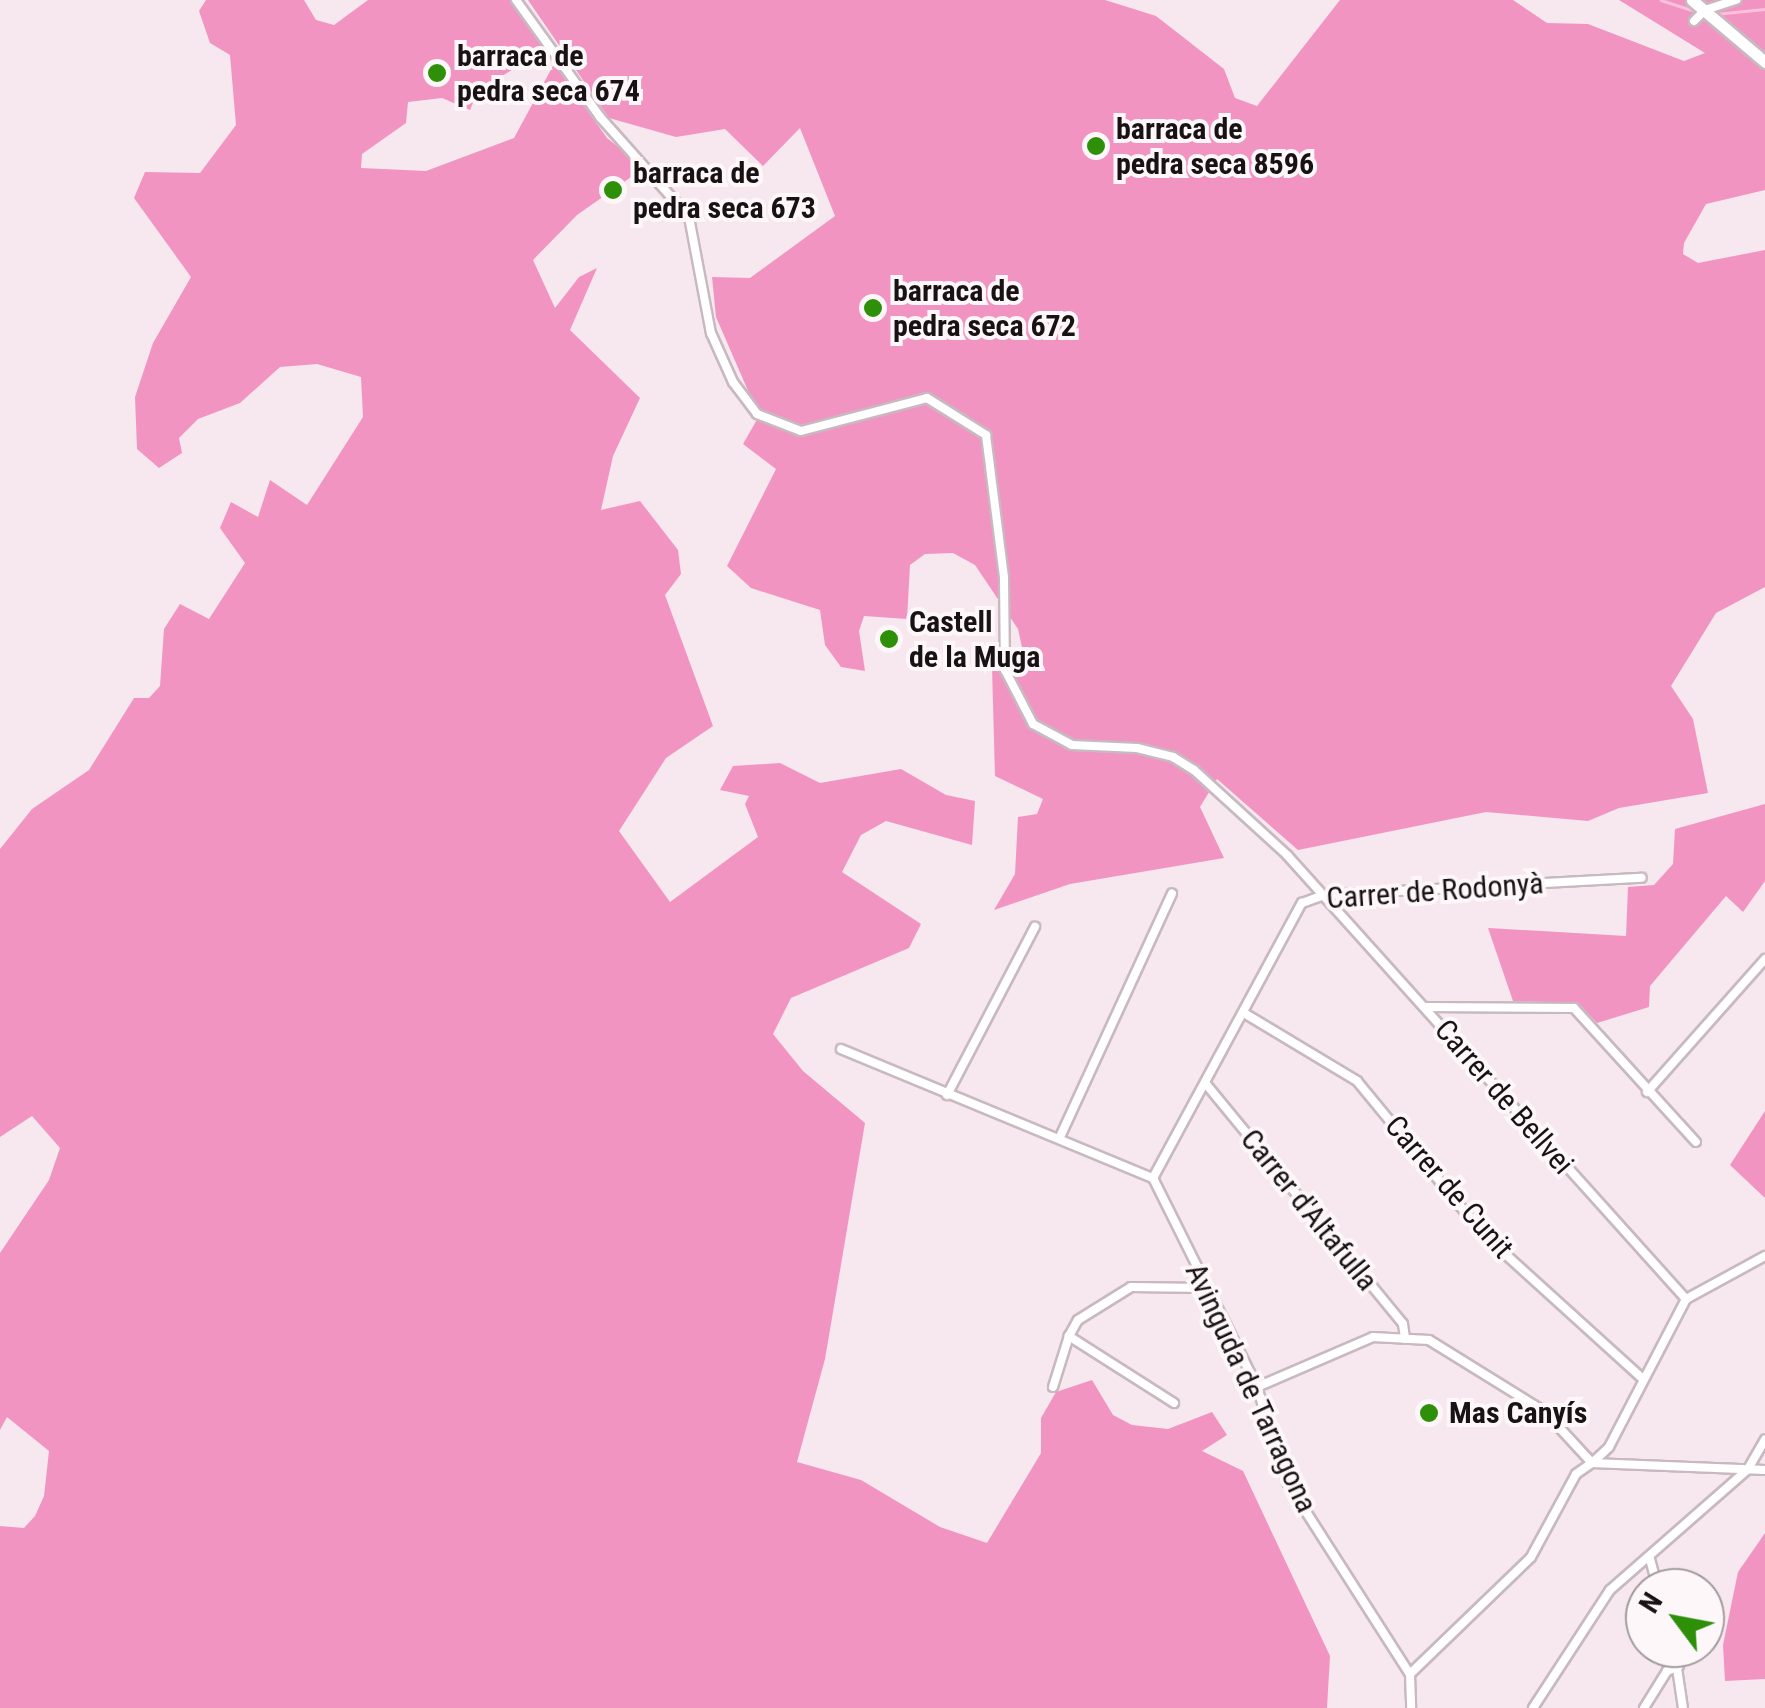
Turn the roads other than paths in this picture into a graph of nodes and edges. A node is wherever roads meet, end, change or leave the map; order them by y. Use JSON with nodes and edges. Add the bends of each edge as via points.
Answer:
{"nodes":[{"id":1,"x":516,"y":0,"type":"edge"},
{"id":2,"x":1692,"y":0,"type":"edge"},
{"id":3,"x":1736,"y":0,"type":"edge"},
{"id":4,"x":1705,"y":10,"type":"junction"},
{"id":5,"x":1694,"y":22,"type":"dead end"},
{"id":6,"x":1765,"y":62,"type":"edge"},
{"id":7,"x":1642,"y":878,"type":"dead end"},
{"id":8,"x":1172,"y":894,"type":"dead end"},
{"id":9,"x":1324,"y":895,"type":"junction"},
{"id":10,"x":1035,"y":927,"type":"dead end"},
{"id":11,"x":1765,"y":959,"type":"edge"},
{"id":12,"x":1426,"y":1006,"type":"junction"},
{"id":13,"x":1244,"y":1012,"type":"junction"},
{"id":14,"x":841,"y":1050,"type":"dead end"},
{"id":15,"x":1206,"y":1084,"type":"junction"},
{"id":16,"x":1647,"y":1092,"type":"junction"},
{"id":17,"x":947,"y":1095,"type":"junction"},
{"id":18,"x":1060,"y":1138,"type":"junction"},
{"id":19,"x":1696,"y":1142,"type":"dead end"},
{"id":20,"x":1152,"y":1178,"type":"junction"},
{"id":21,"x":1765,"y":1256,"type":"edge"},
{"id":22,"x":1204,"y":1288,"type":"junction"},
{"id":23,"x":1686,"y":1298,"type":"junction"},
{"id":24,"x":1069,"y":1336,"type":"junction"},
{"id":25,"x":1405,"y":1339,"type":"junction"},
{"id":26,"x":1643,"y":1380,"type":"junction"},
{"id":27,"x":1052,"y":1387,"type":"dead end"},
{"id":28,"x":1257,"y":1388,"type":"junction"},
{"id":29,"x":1174,"y":1404,"type":"dead end"},
{"id":30,"x":1765,"y":1439,"type":"edge"},
{"id":31,"x":1592,"y":1463,"type":"junction"},
{"id":32,"x":1748,"y":1469,"type":"junction"},
{"id":33,"x":1765,"y":1470,"type":"edge"},
{"id":34,"x":1650,"y":1559,"type":"junction"},
{"id":35,"x":1652,"y":1568,"type":"edge"},
{"id":36,"x":1675,"y":1668,"type":"edge"},
{"id":37,"x":1679,"y":1668,"type":"edge"},
{"id":38,"x":1410,"y":1674,"type":"junction"},
{"id":39,"x":1411,"y":1708,"type":"edge"},
{"id":40,"x":1533,"y":1708,"type":"edge"},
{"id":41,"x":1644,"y":1708,"type":"edge"},
{"id":42,"x":1683,"y":1708,"type":"edge"}],
"edges":[{"from":1,"to":9,"type":"street","name":"Carrer de Bellvei","via":[[594,108],[689,217],[711,333],[733,382],[757,414],[800,431],[927,398],[986,435],[1005,592],[1002,652],[1033,724],[1072,745],[1173,757]]},
{"from":2,"to":4,"type":"main road"},
{"from":3,"to":4,"type":"street"},
{"from":4,"to":5,"type":"street"},
{"from":4,"to":6,"type":"main road"},
{"from":7,"to":9,"type":"street","name":"Carrer de Rodonyà"},
{"from":8,"to":18,"type":"street"},
{"from":9,"to":12,"type":"street","name":"Carrer de Bellvei"},
{"from":9,"to":13,"type":"street","name":"Carrer de Rodonyà","via":[[1294,912]]},
{"from":10,"to":17,"type":"street"},
{"from":11,"to":16,"type":"street"},
{"from":12,"to":16,"type":"street","via":[[1574,1008]]},
{"from":12,"to":23,"type":"street","name":"Carrer de Bellvei"},
{"from":13,"to":15,"type":"street","name":"Carrer de Rodonyà"},
{"from":13,"to":26,"type":"street","name":"Carrer de Cunit","via":[[1358,1080],[1483,1234]]},
{"from":14,"to":17,"type":"street"},
{"from":15,"to":20,"type":"street","name":"Carrer de Rodonyà"},
{"from":15,"to":25,"type":"street","name":"Carrer d'Altafulla","via":[[1403,1324]]},
{"from":16,"to":19,"type":"street"},
{"from":17,"to":18,"type":"street"},
{"from":18,"to":20,"type":"street"},
{"from":20,"to":22,"type":"street","name":"Avinguda de Tarragona"},
{"from":21,"to":23,"type":"street"},
{"from":22,"to":24,"type":"street","via":[[1131,1287],[1078,1320]]},
{"from":22,"to":28,"type":"street","name":"Avinguda de Tarragona"},
{"from":23,"to":26,"type":"street"},
{"from":24,"to":27,"type":"street"},
{"from":24,"to":29,"type":"street"},
{"from":25,"to":28,"type":"street","via":[[1372,1337],[1337,1347]]},
{"from":25,"to":31,"type":"street","via":[[1429,1340],[1500,1380],[1545,1412]]},
{"from":26,"to":31,"type":"street","via":[[1609,1447]]},
{"from":28,"to":38,"type":"street","name":"Avinguda de Tarragona","via":[[1287,1482]]},
{"from":30,"to":32,"type":"street"},
{"from":31,"to":32,"type":"street"},
{"from":31,"to":38,"type":"street","via":[[1576,1474],[1530,1557]]},
{"from":32,"to":33,"type":"street"},
{"from":32,"to":34,"type":"street"},
{"from":34,"to":35,"type":"street"},
{"from":34,"to":40,"type":"street","via":[[1610,1590]]},
{"from":36,"to":41,"type":"street"},
{"from":37,"to":42,"type":"street"},
{"from":38,"to":39,"type":"street"}]}
